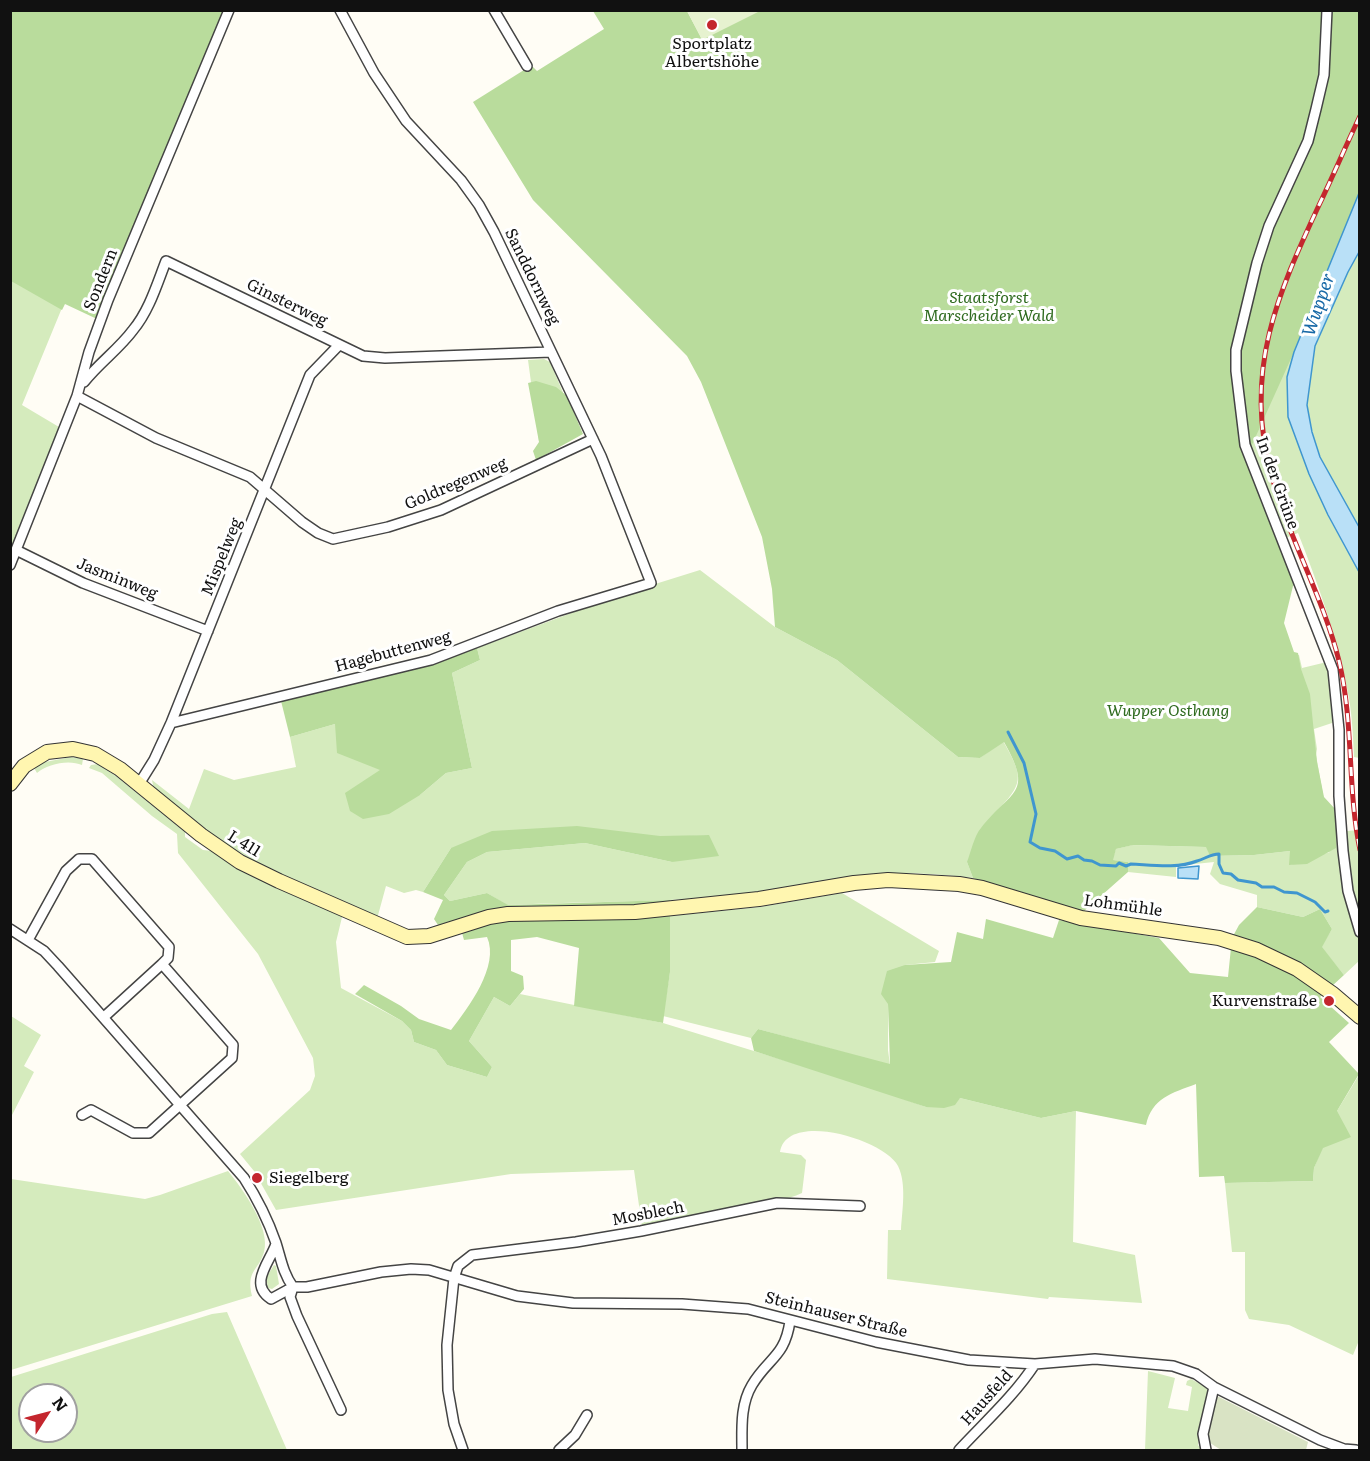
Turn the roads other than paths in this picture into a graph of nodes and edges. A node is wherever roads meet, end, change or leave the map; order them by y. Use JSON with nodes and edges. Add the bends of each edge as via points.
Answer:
{"nodes":[{"id":1,"x":229,"y":10,"type":"edge"},
{"id":2,"x":340,"y":10,"type":"edge"},
{"id":3,"x":494,"y":10,"type":"edge"},
{"id":4,"x":1327,"y":10,"type":"edge"},
{"id":5,"x":527,"y":66,"type":"dead end"},
{"id":6,"x":339,"y":345,"type":"junction"},
{"id":7,"x":551,"y":352,"type":"junction"},
{"id":8,"x":80,"y":386,"type":"junction"},
{"id":9,"x":77,"y":396,"type":"junction"},
{"id":10,"x":593,"y":439,"type":"junction"},
{"id":11,"x":265,"y":491,"type":"junction"},
{"id":12,"x":16,"y":550,"type":"junction"},
{"id":13,"x":10,"y":565,"type":"edge"},
{"id":14,"x":651,"y":583,"type":"joint"},
{"id":15,"x":208,"y":631,"type":"junction"},
{"id":16,"x":171,"y":723,"type":"junction"},
{"id":17,"x":10,"y":784,"type":"edge"},
{"id":18,"x":138,"y":784,"type":"junction"},
{"id":19,"x":460,"y":925,"type":"joint"},
{"id":20,"x":10,"y":929,"type":"edge"},
{"id":21,"x":1359,"y":932,"type":"edge"},
{"id":22,"x":28,"y":940,"type":"junction"},
{"id":23,"x":162,"y":964,"type":"junction"},
{"id":24,"x":104,"y":1017,"type":"junction"},
{"id":25,"x":1359,"y":1017,"type":"edge"},
{"id":26,"x":182,"y":1105,"type":"junction"},
{"id":27,"x":82,"y":1115,"type":"dead end"},
{"id":28,"x":860,"y":1206,"type":"dead end"},
{"id":29,"x":276,"y":1244,"type":"junction"},
{"id":30,"x":454,"y":1278,"type":"junction"},
{"id":31,"x":293,"y":1287,"type":"junction"},
{"id":32,"x":790,"y":1321,"type":"junction"},
{"id":33,"x":1035,"y":1364,"type":"junction"},
{"id":34,"x":1214,"y":1387,"type":"junction"},
{"id":35,"x":340,"y":1410,"type":"dead end"},
{"id":36,"x":587,"y":1415,"type":"dead end"},
{"id":37,"x":563,"y":1449,"type":"edge"},
{"id":38,"x":463,"y":1450,"type":"edge"},
{"id":39,"x":742,"y":1450,"type":"edge"},
{"id":40,"x":959,"y":1450,"type":"edge"},
{"id":41,"x":1206,"y":1450,"type":"edge"},
{"id":42,"x":1356,"y":1450,"type":"edge"}],
"edges":[{"from":1,"to":8,"type":"street","name":"Sondern","via":[[108,300]]},
{"from":2,"to":7,"type":"street","name":"Sanddornweg","via":[[406,121],[479,205]]},
{"from":3,"to":5,"type":"street"},
{"from":4,"to":21,"type":"street","name":"In der Grüne","via":[[1324,75],[1308,141],[1269,226],[1257,263],[1236,350],[1236,371],[1245,446],[1333,670],[1343,851]]},
{"from":6,"to":7,"type":"street","name":"Ginsterweg","via":[[363,356],[385,358]]},
{"from":6,"to":8,"type":"street","name":"Ginsterweg","via":[[166,261],[134,330]]},
{"from":6,"to":11,"type":"street","name":"Mispelweg","via":[[310,375]]},
{"from":7,"to":10,"type":"street","name":"Sanddornweg"},
{"from":8,"to":9,"type":"street","name":"Sondern"},
{"from":9,"to":11,"type":"street","name":"Goldregenweg","via":[[156,438],[250,477]]},
{"from":9,"to":12,"type":"street","name":"Sondern"},
{"from":10,"to":11,"type":"street","name":"Goldregenweg","via":[[441,510],[333,539],[318,533]]},
{"from":10,"to":14,"type":"street","name":"Sanddornweg"},
{"from":11,"to":15,"type":"street","name":"Mispelweg"},
{"from":12,"to":13,"type":"street","name":"Sondern"},
{"from":12,"to":15,"type":"street","name":"Jasminweg","via":[[83,583]]},
{"from":14,"to":16,"type":"street","name":"Hagebuttenweg","via":[[558,610],[431,660]]},
{"from":15,"to":16,"type":"street","name":"Mispelweg"},
{"from":16,"to":18,"type":"street","name":"Mispelweg"},
{"from":17,"to":18,"type":"main road","number":"L 411","via":[[37,757],[67,749],[103,757]]},
{"from":18,"to":19,"type":"main road","name":"L 411","number":"L 411","via":[[201,836],[279,882],[407,937],[429,936]]},
{"from":19,"to":25,"type":"main road","name":"Lohmühle","number":"L 411","via":[[508,914],[635,912],[888,880],[959,884],[1081,918],[1220,938],[1257,950],[1297,969]]},
{"from":20,"to":22,"type":"street"},
{"from":22,"to":23,"type":"street","via":[[66,871],[79,859],[92,859],[169,947],[168,958]]},
{"from":22,"to":24,"type":"street","via":[[44,951]]},
{"from":23,"to":24,"type":"street"},
{"from":23,"to":26,"type":"street","via":[[233,1045],[232,1058]]},
{"from":24,"to":26,"type":"street"},
{"from":26,"to":27,"type":"street","via":[[143,1134],[133,1133],[91,1110]]},
{"from":26,"to":29,"type":"street","via":[[244,1178],[264,1212]]},
{"from":28,"to":30,"type":"street","name":"Mosblech","via":[[777,1203],[598,1238],[482,1252],[464,1260]]},
{"from":29,"to":31,"type":"street","via":[[283,1270]]},
{"from":29,"to":31,"type":"street","name":"Steinhauser Straße","via":[[262,1271],[260,1283],[264,1294],[271,1299]]},
{"from":30,"to":31,"type":"street","name":"Steinhauser Straße","via":[[411,1269]]},
{"from":30,"to":32,"type":"street","name":"Steinhauser Straße","via":[[517,1296],[573,1303],[709,1305]]},
{"from":30,"to":38,"type":"street","via":[[447,1345],[448,1390]]},
{"from":31,"to":35,"type":"street","via":[[290,1297],[297,1316]]},
{"from":32,"to":33,"type":"street","name":"Steinhauser Straße","via":[[969,1360]]},
{"from":32,"to":39,"type":"street","via":[[779,1353],[746,1398]]},
{"from":33,"to":34,"type":"street","name":"Steinhauser Straße","via":[[1095,1359],[1173,1366],[1196,1374]]},
{"from":33,"to":40,"type":"street","name":"Hausfeld","via":[[998,1411]]},
{"from":34,"to":41,"type":"street","via":[[1203,1434]]},
{"from":34,"to":42,"type":"street","name":"Steinhauser Straße","via":[[1326,1443]]},
{"from":36,"to":37,"type":"street"}]}
